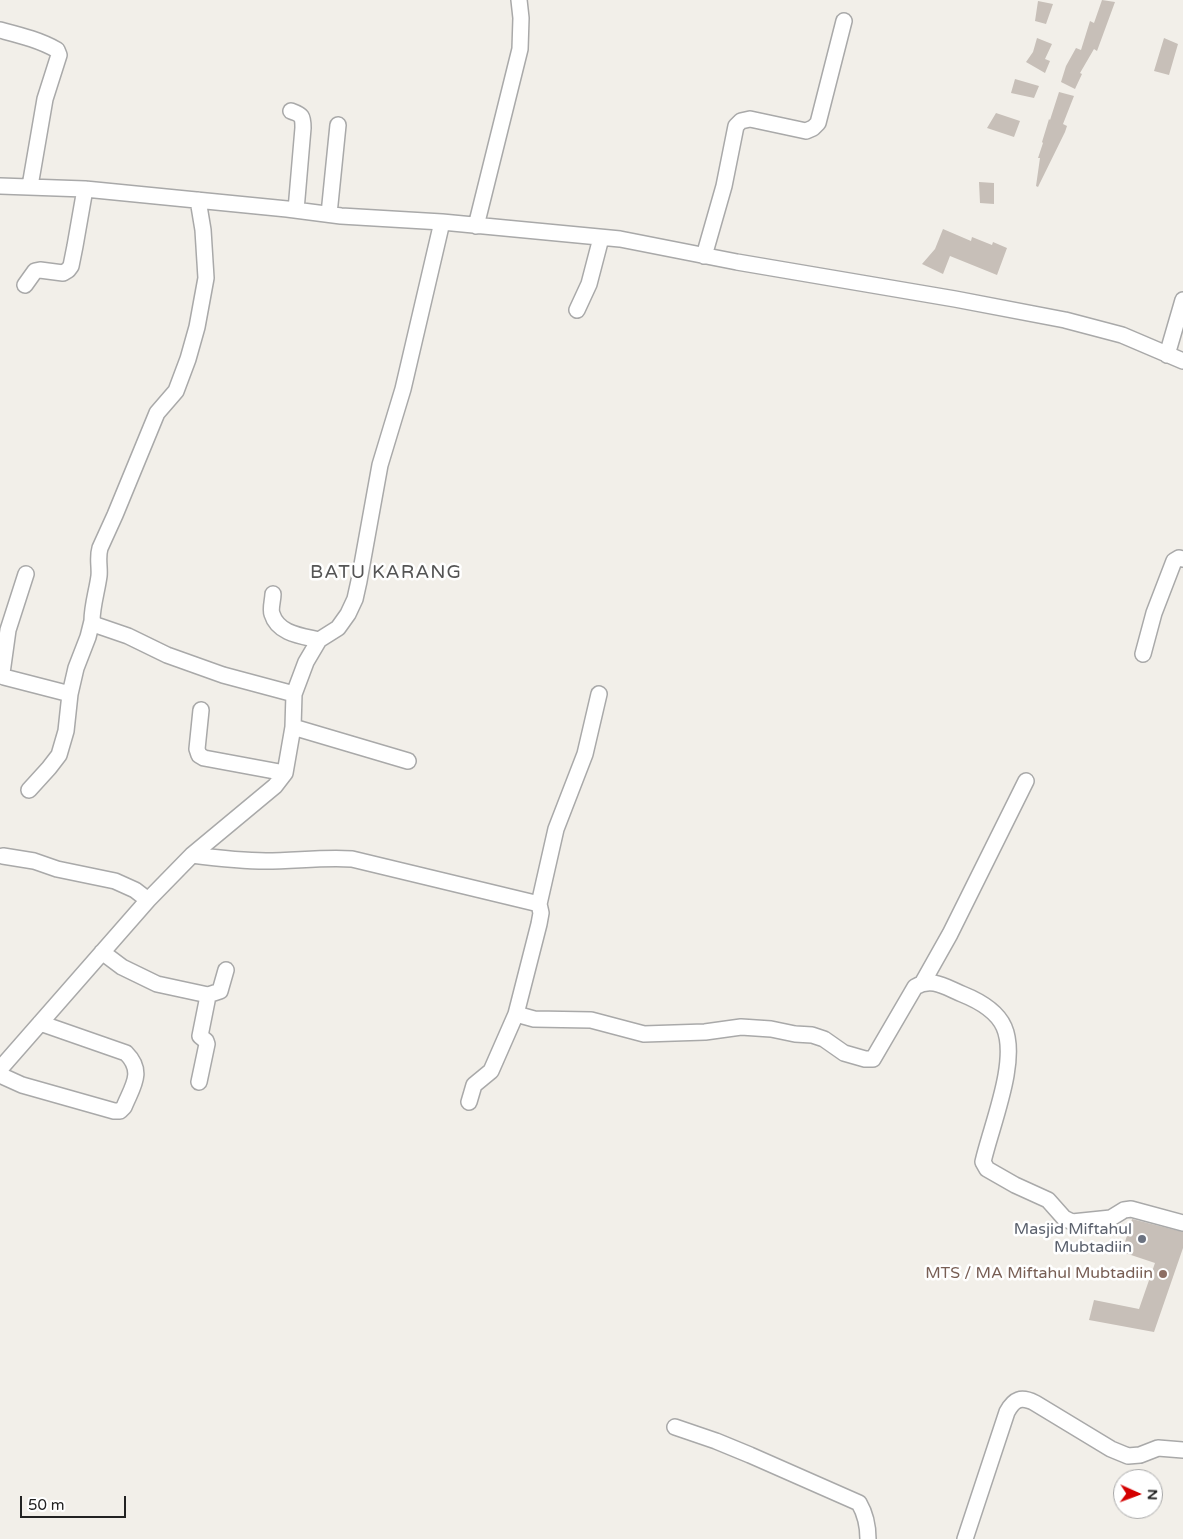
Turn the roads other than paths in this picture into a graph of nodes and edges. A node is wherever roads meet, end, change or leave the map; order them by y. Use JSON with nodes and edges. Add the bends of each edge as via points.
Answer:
{"nodes":[{"id":1,"x":519,"y":0,"type":"edge"},
{"id":2,"x":844,"y":21,"type":"dead end"},
{"id":3,"x":0,"y":30,"type":"edge"},
{"id":4,"x":291,"y":111,"type":"dead end"},
{"id":5,"x":338,"y":125,"type":"dead end"},
{"id":6,"x":0,"y":186,"type":"edge"},
{"id":7,"x":30,"y":186,"type":"junction"},
{"id":8,"x":85,"y":189,"type":"junction"},
{"id":9,"x":198,"y":200,"type":"junction"},
{"id":10,"x":296,"y":210,"type":"junction"},
{"id":11,"x":329,"y":214,"type":"junction"},
{"id":12,"x":442,"y":222,"type":"junction"},
{"id":13,"x":476,"y":226,"type":"junction"},
{"id":14,"x":601,"y":238,"type":"junction"},
{"id":15,"x":704,"y":256,"type":"junction"},
{"id":16,"x":25,"y":286,"type":"dead end"},
{"id":17,"x":1183,"y":300,"type":"edge"},
{"id":18,"x":577,"y":310,"type":"dead end"},
{"id":19,"x":1168,"y":355,"type":"junction"},
{"id":20,"x":1183,"y":362,"type":"edge"},
{"id":21,"x":1183,"y":559,"type":"edge"},
{"id":22,"x":26,"y":574,"type":"dead end"},
{"id":23,"x":273,"y":594,"type":"dead end"},
{"id":24,"x":92,"y":621,"type":"junction"},
{"id":25,"x":319,"y":640,"type":"junction"},
{"id":26,"x":1143,"y":654,"type":"dead end"},
{"id":27,"x":70,"y":694,"type":"junction"},
{"id":28,"x":294,"y":694,"type":"junction"},
{"id":29,"x":599,"y":694,"type":"dead end"},
{"id":30,"x":201,"y":710,"type":"dead end"},
{"id":31,"x":293,"y":727,"type":"junction"},
{"id":32,"x":408,"y":762,"type":"dead end"},
{"id":33,"x":285,"y":773,"type":"junction"},
{"id":34,"x":1026,"y":781,"type":"dead end"},
{"id":35,"x":29,"y":790,"type":"dead end"},
{"id":36,"x":192,"y":855,"type":"junction"},
{"id":37,"x":3,"y":856,"type":"dead end"},
{"id":38,"x":148,"y":900,"type":"junction"},
{"id":39,"x":540,"y":904,"type":"junction"},
{"id":40,"x":102,"y":952,"type":"junction"},
{"id":41,"x":226,"y":970,"type":"dead end"},
{"id":42,"x":923,"y":982,"type":"junction"},
{"id":43,"x":208,"y":995,"type":"junction"},
{"id":44,"x":516,"y":1014,"type":"junction"},
{"id":45,"x":40,"y":1023,"type":"junction"},
{"id":46,"x":5,"y":1054,"type":"edge"},
{"id":47,"x":0,"y":1069,"type":"edge"},
{"id":48,"x":0,"y":1075,"type":"edge"},
{"id":49,"x":199,"y":1082,"type":"dead end"},
{"id":50,"x":469,"y":1102,"type":"dead end"},
{"id":51,"x":1183,"y":1223,"type":"edge"},
{"id":52,"x":675,"y":1427,"type":"dead end"},
{"id":53,"x":1183,"y":1450,"type":"edge"},
{"id":54,"x":868,"y":1539,"type":"edge"},
{"id":55,"x":965,"y":1539,"type":"edge"}],
"edges":[{"from":1,"to":13,"type":"street","via":[[520,49]]},
{"from":2,"to":15,"type":"street","via":[[818,123],[813,128],[806,131],[750,118],[736,126],[724,186]]},
{"from":3,"to":7,"type":"street","via":[[52,47],[59,55],[45,99]]},
{"from":4,"to":10,"type":"street","via":[[303,118]]},
{"from":5,"to":11,"type":"street"},
{"from":6,"to":7,"type":"street"},
{"from":7,"to":8,"type":"street"},
{"from":8,"to":9,"type":"street"},
{"from":8,"to":16,"type":"street","via":[[71,266],[63,273],[34,271]]},
{"from":9,"to":10,"type":"street"},
{"from":9,"to":24,"type":"street","via":[[206,278],[197,327],[176,391],[157,413],[100,548]]},
{"from":10,"to":11,"type":"street"},
{"from":11,"to":12,"type":"street"},
{"from":12,"to":13,"type":"street"},
{"from":12,"to":25,"type":"street","via":[[403,389],[380,465],[355,599],[338,628]]},
{"from":13,"to":14,"type":"street"},
{"from":14,"to":15,"type":"street"},
{"from":14,"to":18,"type":"street","via":[[590,284]]},
{"from":15,"to":19,"type":"street","via":[[1065,320],[1122,334]]},
{"from":17,"to":19,"type":"street"},
{"from":19,"to":20,"type":"street"},
{"from":21,"to":26,"type":"street","via":[[1174,561],[1154,613]]},
{"from":22,"to":27,"type":"street","via":[[8,630],[2,673],[4,677]]},
{"from":23,"to":25,"type":"street","via":[[271,613],[278,626]]},
{"from":24,"to":27,"type":"street"},
{"from":24,"to":28,"type":"street","via":[[214,672]]},
{"from":25,"to":28,"type":"street","via":[[306,662]]},
{"from":27,"to":35,"type":"street","via":[[66,731],[59,755]]},
{"from":28,"to":31,"type":"street"},
{"from":29,"to":39,"type":"street","via":[[585,754],[556,829]]},
{"from":30,"to":33,"type":"street","via":[[199,755]]},
{"from":31,"to":32,"type":"street"},
{"from":31,"to":33,"type":"street"},
{"from":33,"to":36,"type":"street","via":[[275,786]]},
{"from":34,"to":42,"type":"street"},
{"from":36,"to":38,"type":"street"},
{"from":36,"to":39,"type":"street","via":[[247,861],[352,859]]},
{"from":37,"to":38,"type":"street","via":[[115,881]]},
{"from":38,"to":40,"type":"street"},
{"from":39,"to":44,"type":"street","via":[[542,913]]},
{"from":40,"to":43,"type":"street","via":[[122,967],[157,984]]},
{"from":40,"to":45,"type":"street"},
{"from":41,"to":43,"type":"street","via":[[220,991]]},
{"from":42,"to":44,"type":"street","via":[[915,987],[873,1059],[844,1053],[812,1034],[742,1027],[644,1034],[592,1020],[534,1019]]},
{"from":42,"to":51,"type":"street","via":[[933,982],[974,999],[996,1016],[1003,1026],[1008,1058],[1001,1099],[983,1162],[987,1169],[1048,1200],[1072,1222],[1111,1218],[1131,1209]]},
{"from":43,"to":49,"type":"street","via":[[200,1030],[200,1036],[207,1044]]},
{"from":44,"to":50,"type":"street","via":[[491,1071],[474,1084]]},
{"from":45,"to":46,"type":"street"},
{"from":45,"to":48,"type":"street","via":[[126,1053],[136,1067],[136,1076],[124,1107],[120,1111],[105,1109],[22,1085]]},
{"from":46,"to":47,"type":"street"},
{"from":52,"to":54,"type":"street","via":[[859,1503],[868,1525]]},
{"from":53,"to":55,"type":"street","via":[[1158,1448],[1128,1456],[1036,1403],[1017,1400],[1006,1412]]}]}
